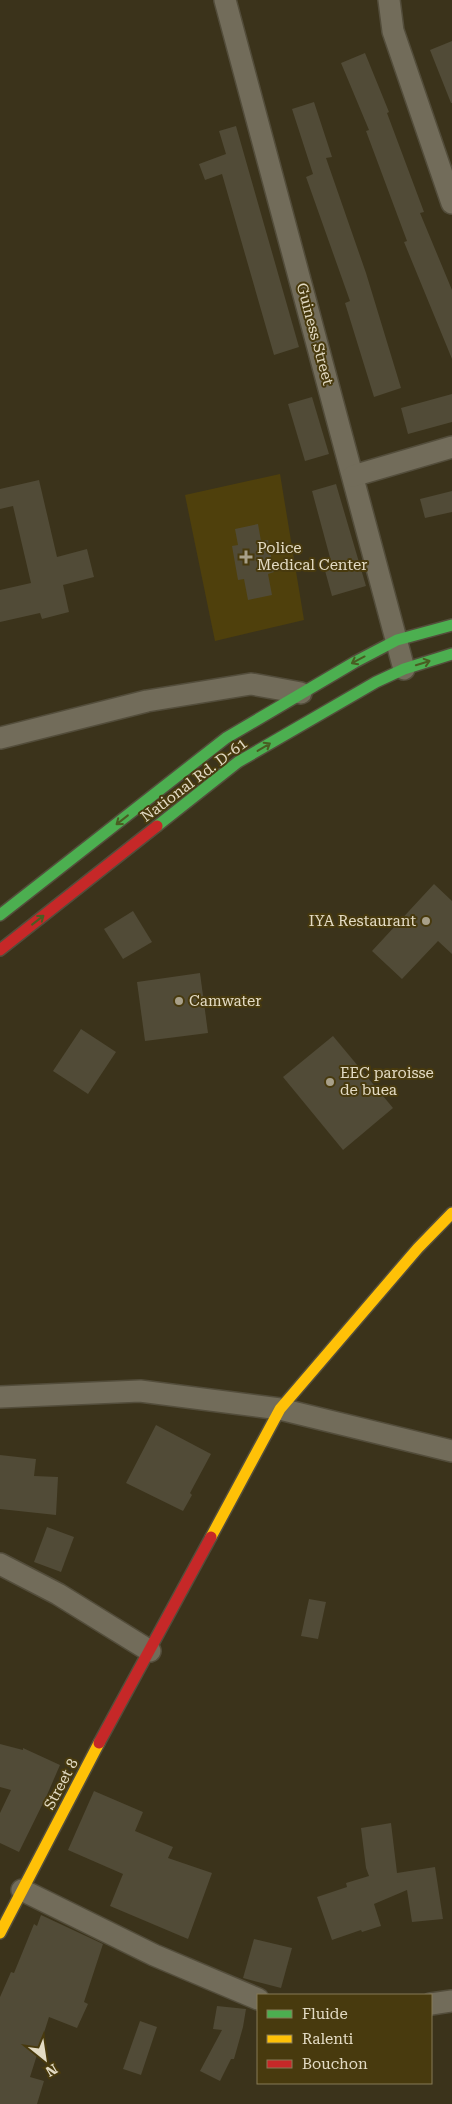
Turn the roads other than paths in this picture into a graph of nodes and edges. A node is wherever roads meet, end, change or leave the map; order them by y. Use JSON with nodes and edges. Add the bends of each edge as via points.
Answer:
{"nodes":[{"id":1,"x":225,"y":0,"type":"edge"},
{"id":2,"x":389,"y":0,"type":"edge"},
{"id":3,"x":452,"y":203,"type":"edge"},
{"id":4,"x":452,"y":446,"type":"edge"},
{"id":5,"x":353,"y":476,"type":"junction"},
{"id":6,"x":452,"y":625,"type":"edge"},
{"id":7,"x":398,"y":640,"type":"junction"},
{"id":8,"x":452,"y":654,"type":"edge"},
{"id":9,"x":404,"y":669,"type":"junction"},
{"id":10,"x":301,"y":693,"type":"junction"},
{"id":11,"x":0,"y":738,"type":"edge"},
{"id":12,"x":0,"y":915,"type":"edge"},
{"id":13,"x":0,"y":950,"type":"edge"},
{"id":14,"x":452,"y":1213,"type":"edge"},
{"id":15,"x":0,"y":1397,"type":"edge"},
{"id":16,"x":280,"y":1409,"type":"junction"},
{"id":17,"x":452,"y":1451,"type":"edge"},
{"id":18,"x":0,"y":1564,"type":"edge"},
{"id":19,"x":150,"y":1651,"type":"junction"},
{"id":20,"x":22,"y":1890,"type":"junction"},
{"id":21,"x":0,"y":1933,"type":"edge"},
{"id":22,"x":257,"y":1999,"type":"edge"},
{"id":23,"x":452,"y":2001,"type":"edge"},
{"id":24,"x":432,"y":2004,"type":"edge"}],
"edges":[{"from":1,"to":5,"type":"street","name":"Guiness Street"},
{"from":2,"to":3,"type":"street","via":[[393,31]]},
{"from":4,"to":5,"type":"street"},
{"from":5,"to":7,"type":"street","name":"Guiness Street"},
{"from":6,"to":7,"type":"main road","name":"National Rd. D-61"},
{"from":7,"to":9,"type":"street","name":"Guiness Street"},
{"from":7,"to":10,"type":"main road","name":"National Rd. D-61","one_way":true},
{"from":9,"to":8,"type":"main road","name":"National Rd. D-61","one_way":true},
{"from":13,"to":9,"type":"main road","name":"National Rd. D-61","one_way":true,"via":[[238,762]]},
{"from":10,"to":11,"type":"street","via":[[251,684],[147,701]]},
{"from":10,"to":12,"type":"main road","name":"National Rd. D-61","one_way":true,"via":[[226,738]]},
{"from":14,"to":16,"type":"main road","name":"Street 8"},
{"from":15,"to":16,"type":"street","via":[[140,1391]]},
{"from":16,"to":17,"type":"street"},
{"from":16,"to":19,"type":"main road","name":"Street 8"},
{"from":18,"to":19,"type":"street","via":[[58,1594]]},
{"from":19,"to":20,"type":"main road","name":"Street 8"},
{"from":20,"to":21,"type":"main road","name":"Street 8"},
{"from":20,"to":22,"type":"street","via":[[154,1955]]},
{"from":23,"to":24,"type":"street"}]}
